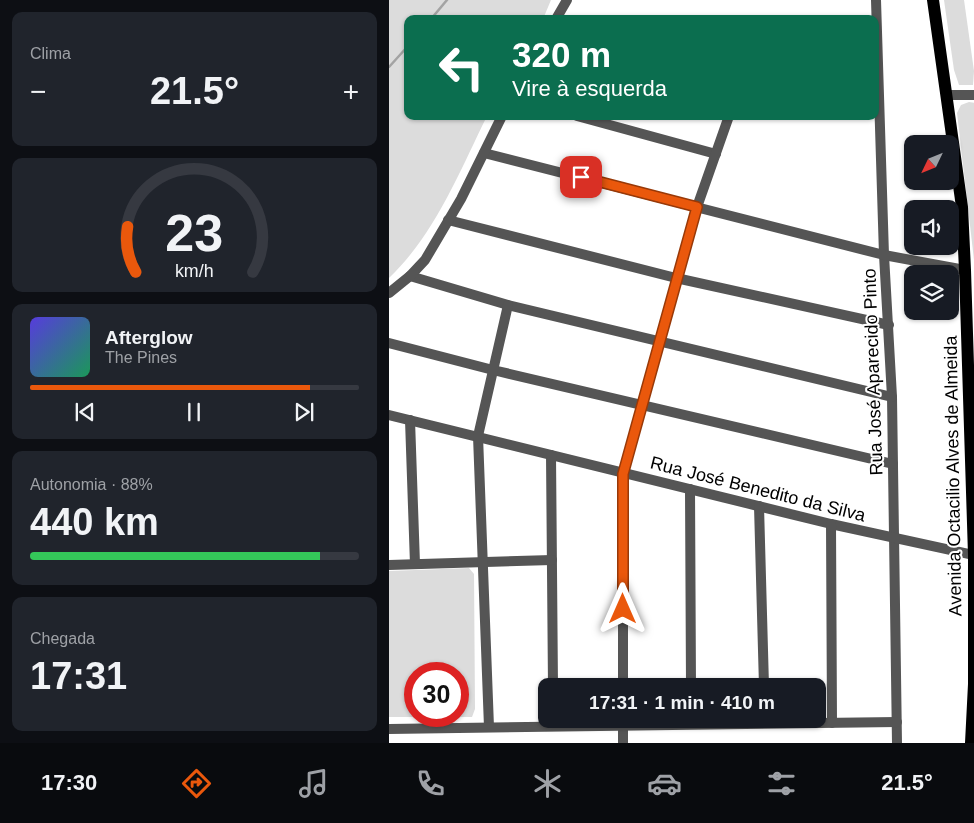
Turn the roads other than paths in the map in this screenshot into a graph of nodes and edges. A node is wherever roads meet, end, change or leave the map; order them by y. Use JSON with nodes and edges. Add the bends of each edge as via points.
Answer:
{"nodes":[{"id":1,"x":567,"y":0,"type":"edge"},
{"id":2,"x":876,"y":0,"type":"edge"},
{"id":3,"x":933,"y":0,"type":"edge"},
{"id":4,"x":558,"y":15,"type":"edge"},
{"id":5,"x":876,"y":15,"type":"edge"},
{"id":6,"x":946,"y":95,"type":"junction"},
{"id":7,"x":974,"y":95,"type":"edge"},
{"id":8,"x":500,"y":120,"type":"edge"},
{"id":9,"x":592,"y":120,"type":"edge"},
{"id":10,"x":728,"y":120,"type":"edge"},
{"id":11,"x":878,"y":120,"type":"edge"},
{"id":12,"x":484,"y":153,"type":"junction"},
{"id":13,"x":715,"y":154,"type":"junction"},
{"id":14,"x":697,"y":207,"type":"junction"},
{"id":15,"x":448,"y":220,"type":"junction"},
{"id":16,"x":884,"y":255,"type":"junction"},
{"id":17,"x":970,"y":271,"type":"edge"},
{"id":18,"x":410,"y":276,"type":"junction"},
{"id":19,"x":676,"y":278,"type":"junction"},
{"id":20,"x":389,"y":293,"type":"edge"},
{"id":21,"x":508,"y":305,"type":"junction"},
{"id":22,"x":889,"y":324,"type":"junction"},
{"id":23,"x":659,"y":341,"type":"junction"},
{"id":24,"x":389,"y":343,"type":"edge"},
{"id":25,"x":493,"y":370,"type":"junction"},
{"id":26,"x":892,"y":397,"type":"junction"},
{"id":27,"x":643,"y":406,"type":"junction"},
{"id":28,"x":389,"y":414,"type":"edge"},
{"id":29,"x":410,"y":420,"type":"junction"},
{"id":30,"x":478,"y":436,"type":"junction"},
{"id":31,"x":551,"y":454,"type":"junction"},
{"id":32,"x":893,"y":464,"type":"junction"},
{"id":33,"x":623,"y":474,"type":"junction"},
{"id":34,"x":690,"y":489,"type":"junction"},
{"id":35,"x":759,"y":506,"type":"junction"},
{"id":36,"x":831,"y":524,"type":"junction"},
{"id":37,"x":894,"y":539,"type":"junction"},
{"id":38,"x":974,"y":555,"type":"edge"},
{"id":39,"x":552,"y":560,"type":"junction"},
{"id":40,"x":483,"y":562,"type":"junction"},
{"id":41,"x":415,"y":564,"type":"junction"},
{"id":42,"x":389,"y":565,"type":"edge"},
{"id":43,"x":553,"y":678,"type":"edge"},
{"id":44,"x":623,"y":678,"type":"edge"},
{"id":45,"x":691,"y":678,"type":"edge"},
{"id":46,"x":765,"y":678,"type":"edge"},
{"id":47,"x":897,"y":722,"type":"junction"},
{"id":48,"x":538,"y":723,"type":"edge"},
{"id":49,"x":826,"y":723,"type":"edge"},
{"id":50,"x":832,"y":723,"type":"junction"},
{"id":51,"x":489,"y":727,"type":"junction"},
{"id":52,"x":623,"y":728,"type":"edge"},
{"id":53,"x":389,"y":729,"type":"edge"},
{"id":54,"x":623,"y":743,"type":"edge"},
{"id":55,"x":897,"y":743,"type":"edge"},
{"id":56,"x":971,"y":743,"type":"edge"}],
"edges":[{"from":1,"to":4,"type":"street"},
{"from":2,"to":5,"type":"street","name":"Rua José Aparecido Pinto"},
{"from":3,"to":6,"type":"main road","name":"Avenida Octacilio Alves de Almeida"},
{"from":6,"to":7,"type":"street"},
{"from":6,"to":17,"type":"main road","name":"Avenida Octacilio Alves de Almeida"},
{"from":8,"to":12,"type":"street"},
{"from":9,"to":13,"type":"street"},
{"from":10,"to":13,"type":"street"},
{"from":11,"to":16,"type":"street","name":"Rua José Aparecido Pinto"},
{"from":12,"to":14,"type":"street"},
{"from":12,"to":15,"type":"street"},
{"from":13,"to":14,"type":"street"},
{"from":14,"to":16,"type":"street"},
{"from":14,"to":19,"type":"street"},
{"from":15,"to":18,"type":"street","via":[[425,260]]},
{"from":15,"to":19,"type":"street"},
{"from":16,"to":17,"type":"street"},
{"from":16,"to":22,"type":"street","name":"Rua José Aparecido Pinto"},
{"from":17,"to":38,"type":"main road","name":"Avenida Octacilio Alves de Almeida"},
{"from":18,"to":20,"type":"street"},
{"from":18,"to":21,"type":"street"},
{"from":19,"to":22,"type":"street"},
{"from":19,"to":23,"type":"street"},
{"from":21,"to":23,"type":"street"},
{"from":21,"to":25,"type":"street"},
{"from":22,"to":26,"type":"street","name":"Rua José Aparecido Pinto"},
{"from":23,"to":26,"type":"street"},
{"from":23,"to":27,"type":"street"},
{"from":24,"to":25,"type":"street"},
{"from":25,"to":27,"type":"street"},
{"from":25,"to":30,"type":"street"},
{"from":26,"to":32,"type":"street","name":"Rua José Aparecido Pinto"},
{"from":27,"to":32,"type":"street"},
{"from":27,"to":33,"type":"street"},
{"from":28,"to":29,"type":"street","name":"Rua José Benedito da Silva"},
{"from":29,"to":30,"type":"street","name":"Rua José Benedito da Silva"},
{"from":29,"to":41,"type":"street"},
{"from":30,"to":31,"type":"street","name":"Rua José Benedito da Silva"},
{"from":30,"to":40,"type":"street"},
{"from":31,"to":33,"type":"street","name":"Rua José Benedito da Silva"},
{"from":31,"to":39,"type":"street"},
{"from":32,"to":37,"type":"street","name":"Rua José Aparecido Pinto"},
{"from":33,"to":34,"type":"street","name":"Rua José Benedito da Silva"},
{"from":33,"to":44,"type":"street"},
{"from":34,"to":35,"type":"street","name":"Rua José Benedito da Silva"},
{"from":34,"to":45,"type":"street"},
{"from":35,"to":36,"type":"street","name":"Rua José Benedito da Silva"},
{"from":35,"to":46,"type":"street"},
{"from":36,"to":37,"type":"street","name":"Rua José Benedito da Silva"},
{"from":36,"to":50,"type":"street"},
{"from":37,"to":38,"type":"street","name":"Rua José Benedito da Silva"},
{"from":37,"to":47,"type":"street","name":"Rua José Aparecido Pinto"},
{"from":38,"to":56,"type":"main road","name":"Avenida Octacilio Alves de Almeida"},
{"from":39,"to":40,"type":"street"},
{"from":39,"to":43,"type":"street"},
{"from":40,"to":41,"type":"street"},
{"from":40,"to":51,"type":"street"},
{"from":41,"to":42,"type":"street"},
{"from":47,"to":50,"type":"street"},
{"from":47,"to":55,"type":"street","name":"Rua José Aparecido Pinto"},
{"from":48,"to":51,"type":"street"},
{"from":49,"to":50,"type":"street"},
{"from":51,"to":53,"type":"street"},
{"from":52,"to":54,"type":"street"}]}
